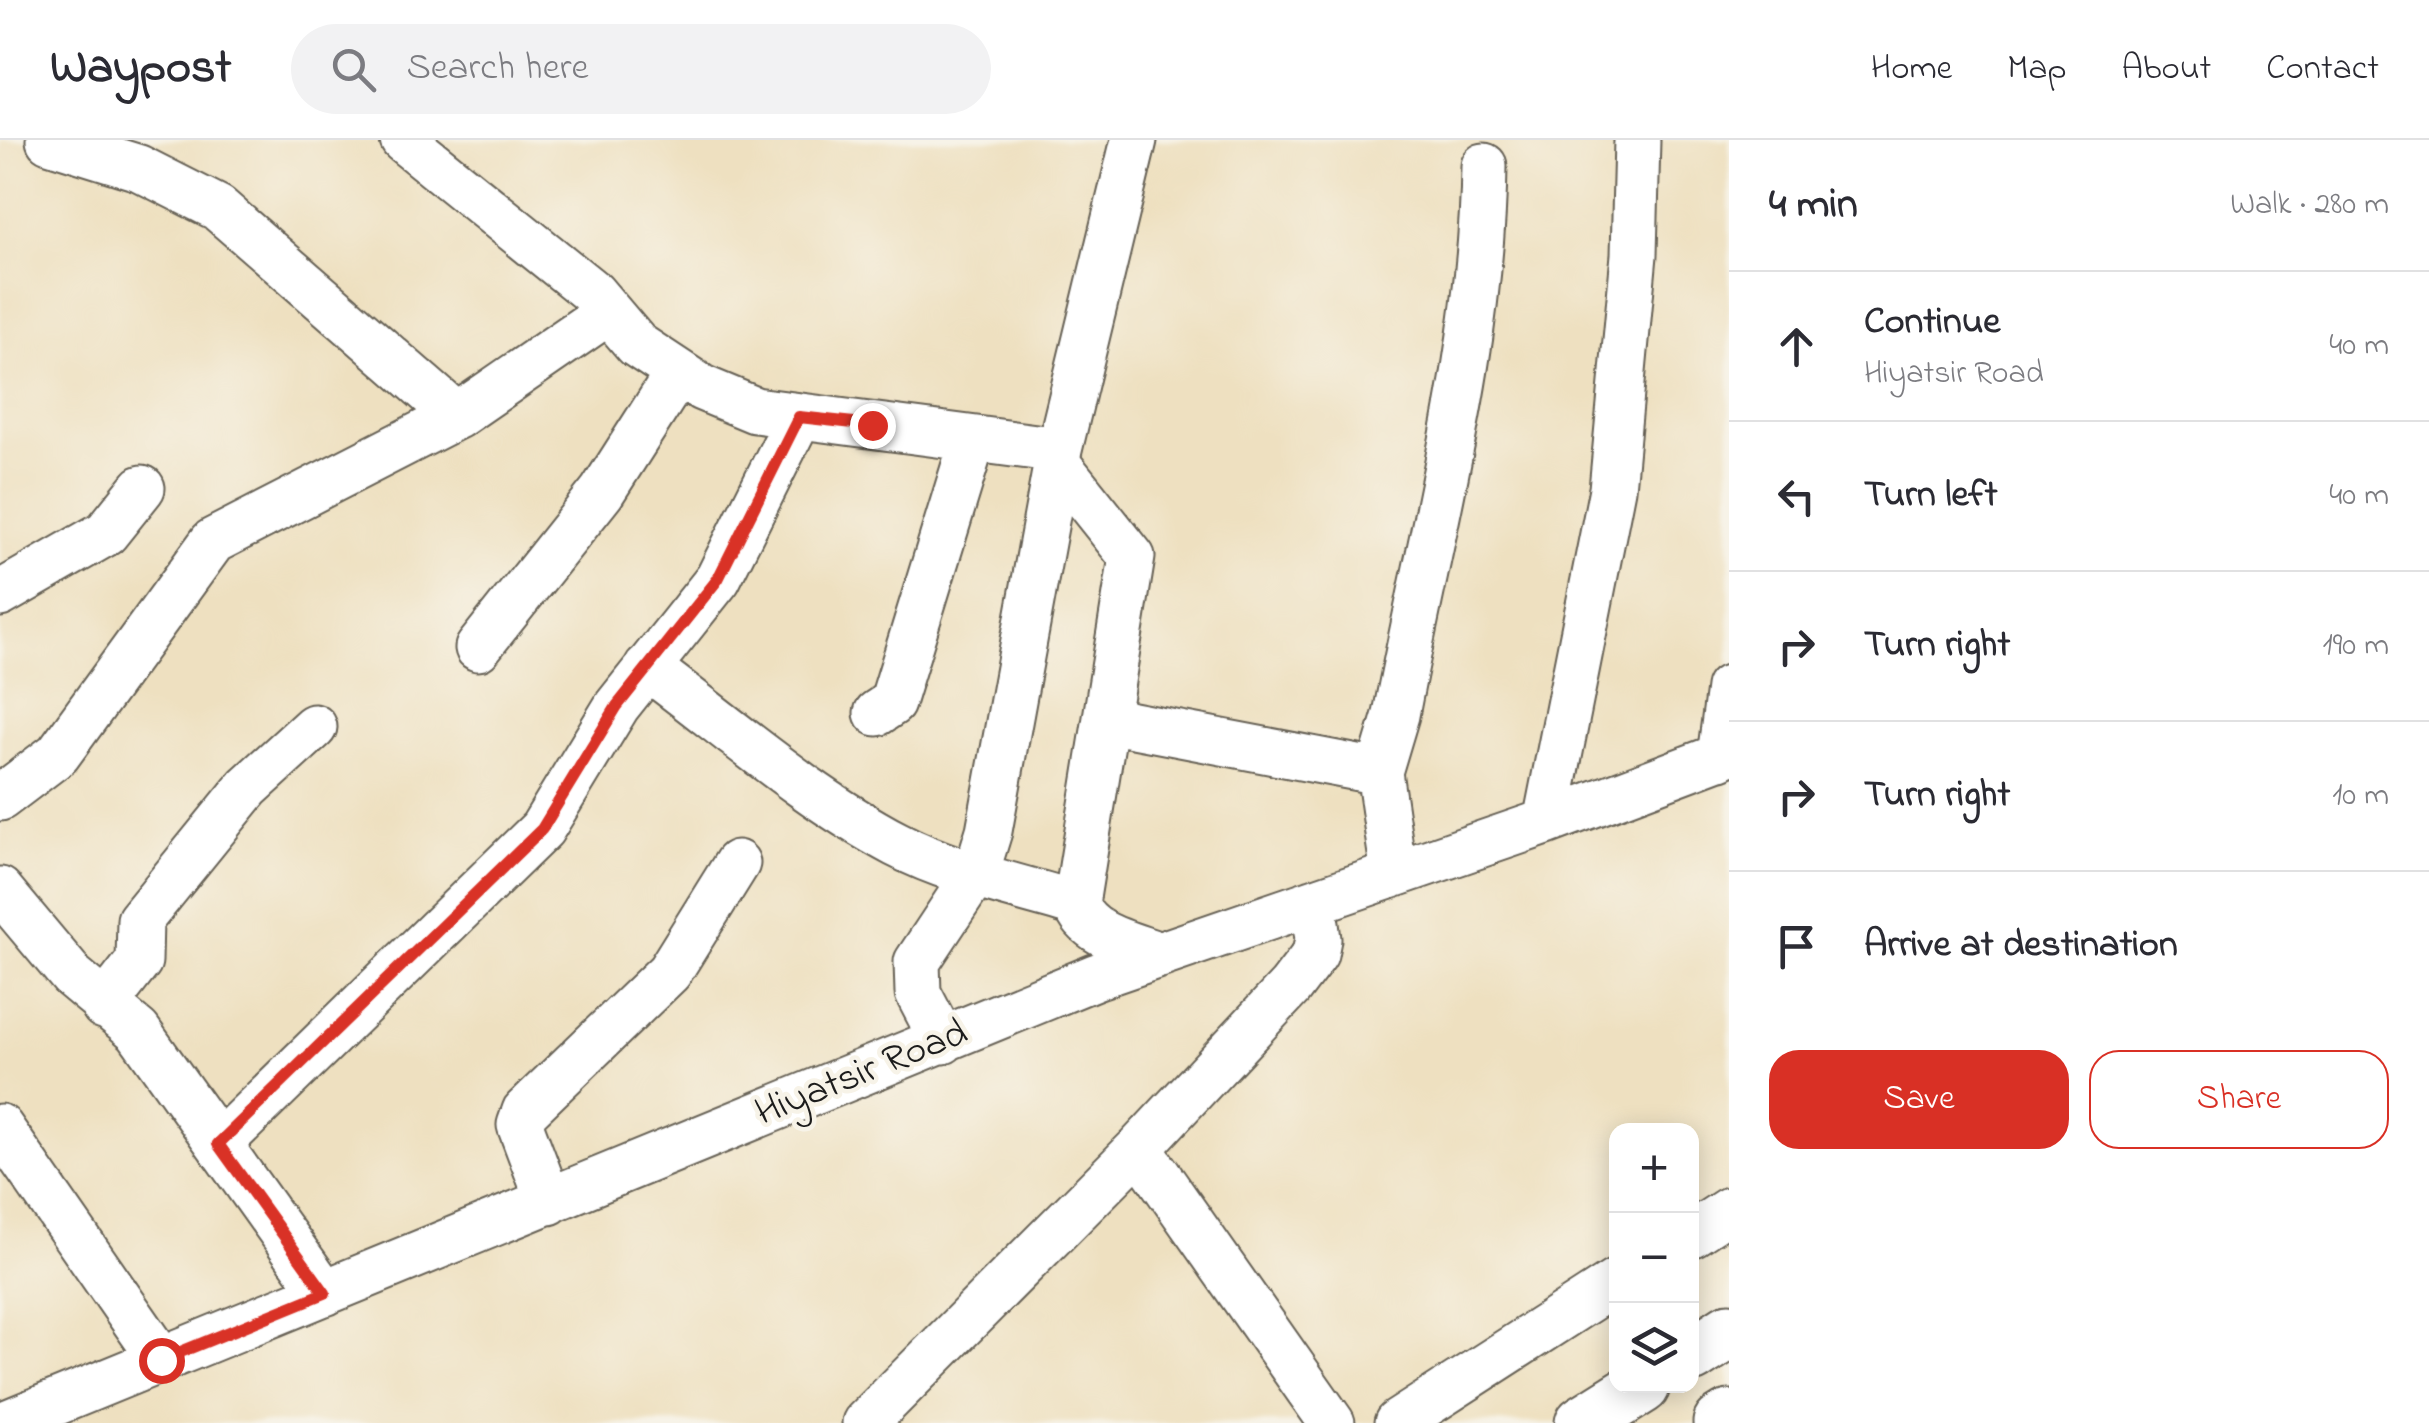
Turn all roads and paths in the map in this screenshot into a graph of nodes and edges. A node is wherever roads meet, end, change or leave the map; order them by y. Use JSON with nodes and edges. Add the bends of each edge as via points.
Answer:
{"nodes":[{"id":1,"x":49,"y":140,"type":"edge"},
{"id":2,"x":402,"y":140,"type":"edge"},
{"id":3,"x":1134,"y":140,"type":"edge"},
{"id":4,"x":1637,"y":140,"type":"edge"},
{"id":5,"x":1484,"y":166,"type":"dead end"},
{"id":6,"x":608,"y":312,"type":"junction"},
{"id":7,"x":678,"y":373,"type":"junction"},
{"id":8,"x":457,"y":416,"type":"junction"},
{"id":9,"x":799,"y":417,"type":"junction"},
{"id":10,"x":974,"y":439,"type":"junction"},
{"id":11,"x":1058,"y":457,"type":"junction"},
{"id":12,"x":142,"y":488,"type":"dead end"},
{"id":13,"x":0,"y":594,"type":"edge"},
{"id":14,"x":478,"y":648,"type":"dead end"},
{"id":15,"x":648,"y":667,"type":"junction"},
{"id":16,"x":1729,"y":688,"type":"edge"},
{"id":17,"x":877,"y":713,"type":"dead end"},
{"id":18,"x":1107,"y":720,"type":"junction"},
{"id":19,"x":314,"y":727,"type":"dead end"},
{"id":20,"x":1724,"y":755,"type":"edge"},
{"id":21,"x":1379,"y":772,"type":"junction"},
{"id":22,"x":0,"y":798,"type":"edge"},
{"id":23,"x":1546,"y":822,"type":"junction"},
{"id":24,"x":737,"y":863,"type":"dead end"},
{"id":25,"x":976,"y":873,"type":"junction"},
{"id":26,"x":1394,"y":874,"type":"junction"},
{"id":27,"x":0,"y":890,"type":"edge"},
{"id":28,"x":1312,"y":902,"type":"junction"},
{"id":29,"x":1076,"y":904,"type":"junction"},
{"id":30,"x":1160,"y":954,"type":"junction"},
{"id":31,"x":104,"y":1006,"type":"junction"},
{"id":32,"x":943,"y":1040,"type":"junction"},
{"id":33,"x":0,"y":1127,"type":"edge"},
{"id":34,"x":218,"y":1144,"type":"junction"},
{"id":35,"x":1140,"y":1148,"type":"junction"},
{"id":36,"x":549,"y":1202,"type":"junction"},
{"id":37,"x":1729,"y":1210,"type":"edge"},
{"id":38,"x":1699,"y":1229,"type":"edge"},
{"id":39,"x":1609,"y":1287,"type":"edge"},
{"id":40,"x":325,"y":1293,"type":"junction"},
{"id":41,"x":1729,"y":1331,"type":"edge"},
{"id":42,"x":1699,"y":1350,"type":"edge"},
{"id":43,"x":161,"y":1360,"type":"junction"},
{"id":44,"x":1729,"y":1418,"type":"edge"},
{"id":45,"x":11,"y":1422,"type":"edge"},
{"id":46,"x":865,"y":1423,"type":"edge"},
{"id":47,"x":1332,"y":1423,"type":"edge"},
{"id":48,"x":1397,"y":1423,"type":"edge"},
{"id":49,"x":1721,"y":1423,"type":"edge"}],
"edges":[{"from":1,"to":8,"type":"street","via":[[139,168],[218,208]]},
{"from":2,"to":6,"type":"street"},
{"from":3,"to":11,"type":"street"},
{"from":4,"to":23,"type":"street","via":[[1634,256],[1612,490]]},
{"from":5,"to":21,"type":"street","via":[[1472,332]]},
{"from":6,"to":7,"type":"street","via":[[637,345]]},
{"from":6,"to":8,"type":"street"},
{"from":7,"to":9,"type":"street","via":[[738,404]]},
{"from":7,"to":14,"type":"street","via":[[602,492]]},
{"from":8,"to":22,"type":"street","via":[[213,542],[58,754]]},
{"from":9,"to":10,"type":"street"},
{"from":9,"to":15,"type":"street","via":[[718,579]]},
{"from":10,"to":11,"type":"street"},
{"from":10,"to":17,"type":"street","via":[[892,703]]},
{"from":11,"to":18,"type":"street","via":[[1132,557]]},
{"from":11,"to":25,"type":"street"},
{"from":12,"to":13,"type":"street","via":[[106,533]]},
{"from":15,"to":25,"type":"street","via":[[850,818],[936,862]]},
{"from":15,"to":34,"type":"street","via":[[520,853]]},
{"from":16,"to":20,"type":"street"},
{"from":18,"to":21,"type":"street"},
{"from":18,"to":29,"type":"street"},
{"from":19,"to":31,"type":"street","via":[[248,787],[140,920],[139,961]]},
{"from":20,"to":23,"type":"street","name":"Hiyatsir Road"},
{"from":21,"to":26,"type":"street"},
{"from":23,"to":26,"type":"street","name":"Hiyatsir Road"},
{"from":24,"to":36,"type":"street","via":[[669,972],[526,1111],[520,1125]]},
{"from":25,"to":29,"type":"street"},
{"from":25,"to":32,"type":"street","via":[[917,962],[918,993]]},
{"from":26,"to":28,"type":"street","name":"Hiyatsir Road"},
{"from":27,"to":31,"type":"street"},
{"from":28,"to":30,"type":"street","name":"Hiyatsir Road"},
{"from":28,"to":35,"type":"street","via":[[1315,954]]},
{"from":29,"to":30,"type":"street","via":[[1092,928]]},
{"from":30,"to":32,"type":"street","name":"Hiyatsir Road"},
{"from":31,"to":34,"type":"street","via":[[138,1031]]},
{"from":32,"to":36,"type":"street","name":"Hiyatsir Road"},
{"from":33,"to":43,"type":"street"},
{"from":34,"to":40,"type":"street"},
{"from":35,"to":46,"type":"street"},
{"from":35,"to":47,"type":"street"},
{"from":36,"to":40,"type":"street","name":"Hiyatsir Road"},
{"from":37,"to":38,"type":"street"},
{"from":39,"to":48,"type":"street"},
{"from":40,"to":43,"type":"street","name":"Hiyatsir Road"},
{"from":41,"to":42,"type":"highway"},
{"from":43,"to":45,"type":"street","name":"Hiyatsir Road"},
{"from":44,"to":49,"type":"highway"}]}
